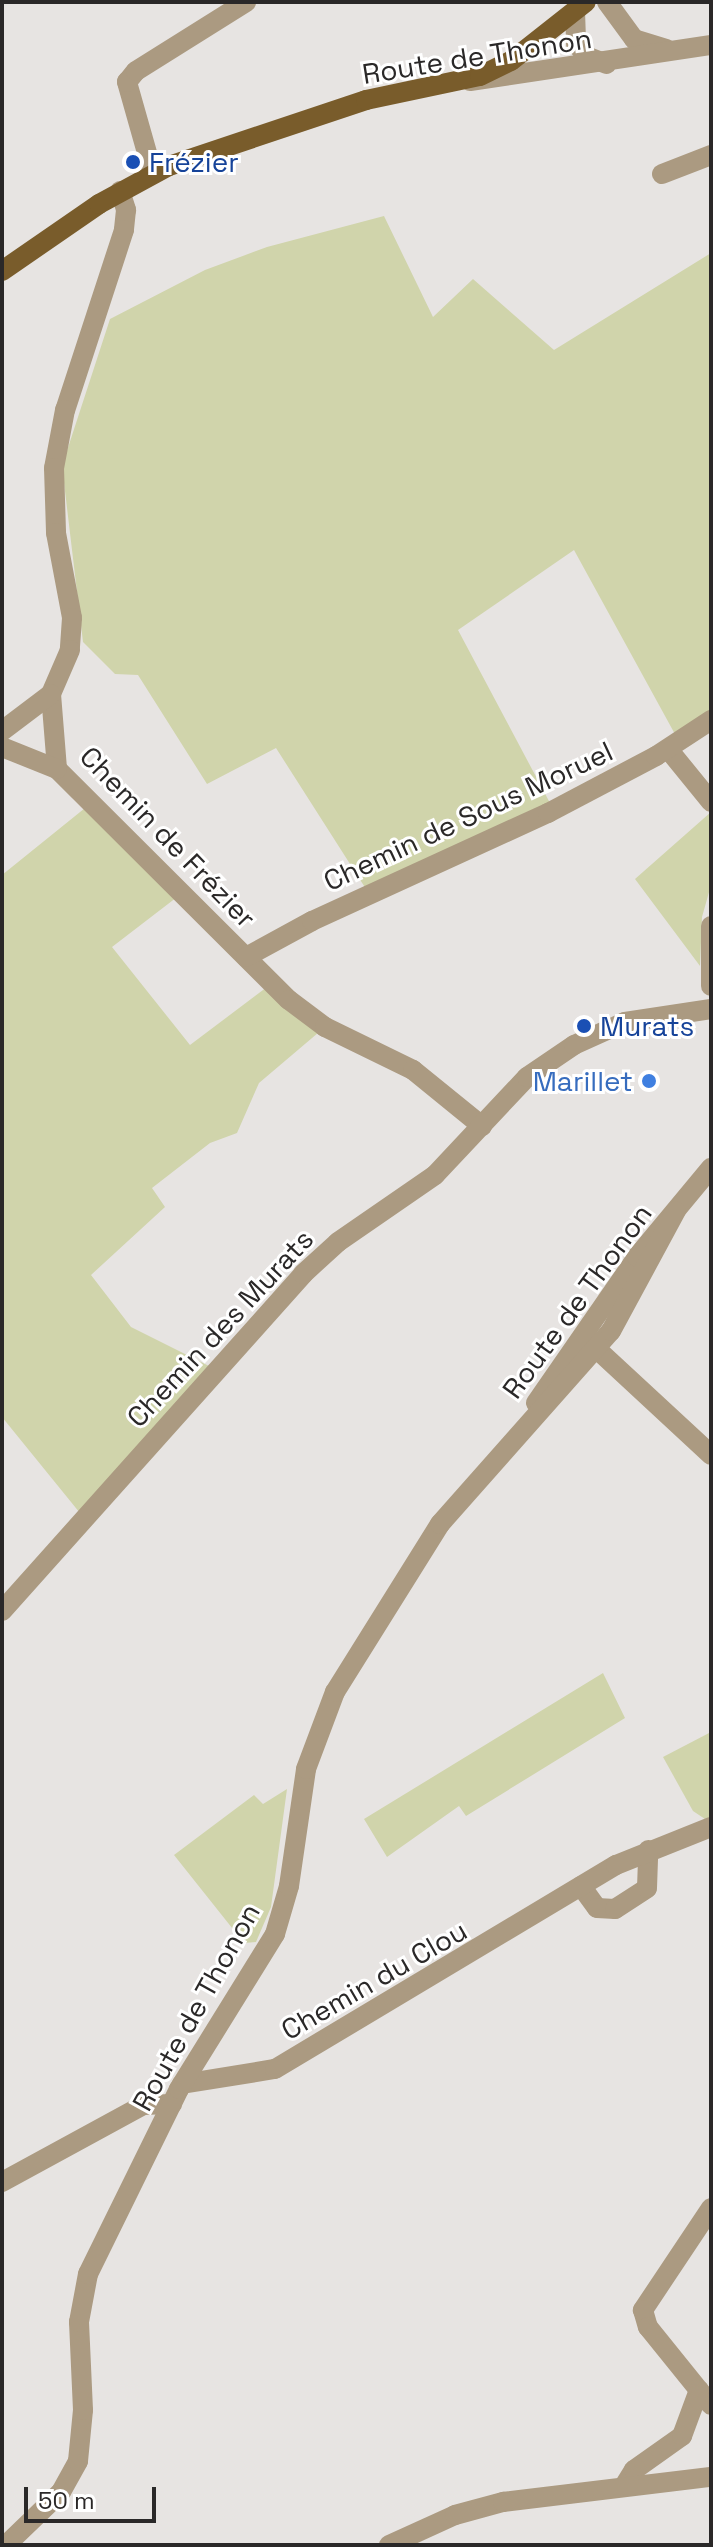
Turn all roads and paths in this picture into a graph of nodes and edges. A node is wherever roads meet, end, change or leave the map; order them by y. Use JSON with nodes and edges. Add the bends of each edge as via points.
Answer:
{"nodes":[{"id":1,"x":246,"y":2,"type":"edge"},
{"id":2,"x":607,"y":2,"type":"edge"},
{"id":3,"x":581,"y":6,"type":"edge"},
{"id":4,"x":711,"y":45,"type":"edge"},
{"id":5,"x":675,"y":50,"type":"junction"},
{"id":6,"x":607,"y":64,"type":"junction"},
{"id":7,"x":458,"y":82,"type":"junction"},
{"id":8,"x":711,"y":155,"type":"edge"},
{"id":9,"x":153,"y":174,"type":"junction"},
{"id":10,"x":662,"y":174,"type":"dead end"},
{"id":11,"x":120,"y":191,"type":"junction"},
{"id":12,"x":2,"y":271,"type":"edge"},
{"id":13,"x":51,"y":694,"type":"junction"},
{"id":14,"x":711,"y":720,"type":"edge"},
{"id":15,"x":2,"y":731,"type":"edge"},
{"id":16,"x":2,"y":747,"type":"edge"},
{"id":17,"x":668,"y":749,"type":"junction"},
{"id":18,"x":57,"y":769,"type":"junction"},
{"id":19,"x":711,"y":802,"type":"edge"},
{"id":20,"x":711,"y":926,"type":"edge"},
{"id":21,"x":246,"y":957,"type":"junction"},
{"id":22,"x":711,"y":986,"type":"edge"},
{"id":23,"x":711,"y":1009,"type":"edge"},
{"id":24,"x":482,"y":1126,"type":"junction"},
{"id":25,"x":711,"y":1168,"type":"edge"},
{"id":26,"x":590,"y":1343,"type":"junction"},
{"id":27,"x":711,"y":1455,"type":"edge"},
{"id":28,"x":2,"y":1611,"type":"edge"},
{"id":29,"x":711,"y":1827,"type":"edge"},
{"id":30,"x":648,"y":1850,"type":"junction"},
{"id":31,"x":581,"y":1886,"type":"junction"},
{"id":32,"x":182,"y":2084,"type":"junction"},
{"id":33,"x":172,"y":2104,"type":"junction"},
{"id":34,"x":2,"y":2182,"type":"edge"},
{"id":35,"x":711,"y":2208,"type":"edge"},
{"id":36,"x":705,"y":2398,"type":"edge"},
{"id":37,"x":711,"y":2477,"type":"edge"},
{"id":38,"x":624,"y":2486,"type":"junction"},
{"id":39,"x":6,"y":2545,"type":"edge"},
{"id":40,"x":389,"y":2545,"type":"edge"}],
"edges":[{"from":1,"to":9,"type":"street","via":[[136,71],[127,82]]},
{"from":2,"to":5,"type":"street","via":[[639,42]]},
{"from":3,"to":6,"type":"street","via":[[576,43],[586,56]]},
{"from":3,"to":7,"type":"main road","via":[[501,67]]},
{"from":4,"to":5,"type":"street","name":"Route de Thonon"},
{"from":5,"to":6,"type":"street","name":"Route de Thonon"},
{"from":6,"to":7,"type":"street","name":"Route de Thonon"},
{"from":7,"to":9,"type":"main road","name":"Route de Thonon","via":[[318,114]]},
{"from":8,"to":10,"type":"street"},
{"from":9,"to":11,"type":"main road","name":"Route de Thonon"},
{"from":11,"to":12,"type":"main road","name":"Route de Thonon"},
{"from":11,"to":13,"type":"street","name":"Chemin de Frézier","via":[[126,210],[124,230],[57,447],[54,512],[72,634]]},
{"from":13,"to":15,"type":"street"},
{"from":13,"to":18,"type":"street","name":"Chemin de Frézier"},
{"from":14,"to":17,"type":"street","name":"Chemin de Sous Moruel"},
{"from":16,"to":18,"type":"street"},
{"from":17,"to":19,"type":"street"},
{"from":17,"to":21,"type":"street","name":"Chemin de Sous Moruel","via":[[457,858],[312,921]]},
{"from":18,"to":21,"type":"street","name":"Chemin de Frézier"},
{"from":20,"to":22,"type":"street"},
{"from":21,"to":24,"type":"street","name":"Chemin de Frézier","via":[[316,1021],[413,1070]]},
{"from":23,"to":24,"type":"street","name":"Chemin des Murats","via":[[648,1015],[589,1037],[527,1077]]},
{"from":24,"to":28,"type":"street","name":"Chemin des Murats","via":[[435,1175],[338,1242],[303,1274]]},
{"from":25,"to":26,"type":"street","name":"Route de Thonon","via":[[676,1211],[636,1292]]},
{"from":26,"to":27,"type":"street"},
{"from":26,"to":32,"type":"street","name":"Route de Thonon","via":[[419,1553],[335,1692],[306,1769],[289,1886],[275,1934]]},
{"from":29,"to":30,"type":"street","name":"Chemin du Clou"},
{"from":30,"to":31,"type":"street","name":"Chemin du Clou"},
{"from":30,"to":31,"type":"street","via":[[647,1888],[615,1909],[597,1908]]},
{"from":31,"to":32,"type":"street","name":"Chemin du Clou","via":[[275,2069]]},
{"from":32,"to":33,"type":"street","name":"Route de Thonon"},
{"from":33,"to":34,"type":"street","via":[[143,2105]]},
{"from":33,"to":39,"type":"street","name":"Route de Thonon","via":[[83,2290],[78,2461],[61,2492]]},
{"from":35,"to":36,"type":"street","via":[[643,2310],[648,2327]]},
{"from":36,"to":38,"type":"street","via":[[682,2436],[634,2470]]},
{"from":37,"to":38,"type":"street"},
{"from":38,"to":40,"type":"street","via":[[485,2506]]}]}
